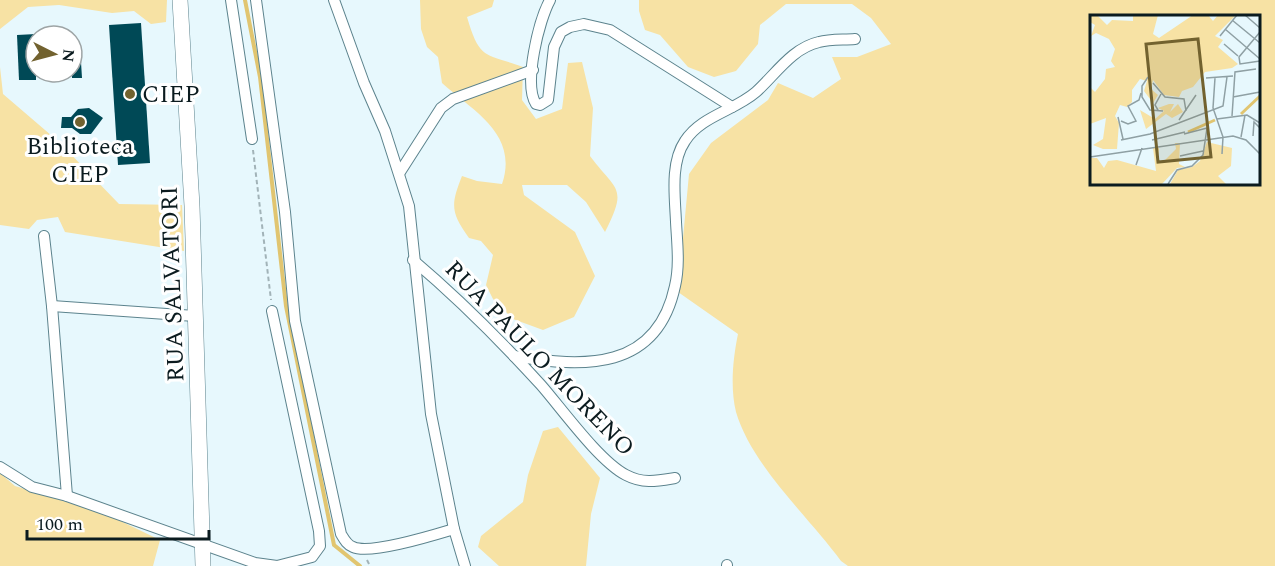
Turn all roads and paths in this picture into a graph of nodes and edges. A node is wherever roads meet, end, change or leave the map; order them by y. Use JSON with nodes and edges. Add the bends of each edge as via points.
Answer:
{"nodes":[{"id":1,"x":180,"y":0,"type":"edge"},
{"id":2,"x":231,"y":0,"type":"edge"},
{"id":3,"x":256,"y":0,"type":"edge"},
{"id":4,"x":334,"y":0,"type":"edge"},
{"id":5,"x":550,"y":0,"type":"edge"},
{"id":6,"x":855,"y":39,"type":"dead end"},
{"id":7,"x":533,"y":70,"type":"junction"},
{"id":8,"x":732,"y":107,"type":"junction"},
{"id":9,"x":252,"y":139,"type":"joint"},
{"id":10,"x":400,"y":172,"type":"junction"},
{"id":11,"x":44,"y":236,"type":"dead end"},
{"id":12,"x":413,"y":260,"type":"junction"},
{"id":13,"x":52,"y":306,"type":"junction"},
{"id":14,"x":272,"y":311,"type":"joint"},
{"id":15,"x":195,"y":316,"type":"junction"},
{"id":16,"x":514,"y":356,"type":"junction"},
{"id":17,"x":0,"y":467,"type":"edge"},
{"id":18,"x":675,"y":478,"type":"dead end"},
{"id":19,"x":67,"y":496,"type":"junction"},
{"id":20,"x":454,"y":529,"type":"junction"},
{"id":21,"x":204,"y":545,"type":"junction"},
{"id":22,"x":204,"y":566,"type":"edge"},
{"id":23,"x":465,"y":566,"type":"edge"}],
"edges":[{"from":1,"to":15,"type":"street","name":"RUA SALVATORI"},
{"from":2,"to":9,"type":"street"},
{"from":3,"to":20,"type":"street","via":[[296,321],[341,534],[352,547],[361,549]]},
{"from":4,"to":10,"type":"street"},
{"from":5,"to":7,"type":"street","via":[[534,44]]},
{"from":6,"to":8,"type":"street","via":[[805,46],[750,97]]},
{"from":7,"to":8,"type":"street","via":[[532,94],[540,105],[548,100],[554,47],[561,32],[584,24],[610,30]]},
{"from":7,"to":10,"type":"street","via":[[453,99],[441,108]]},
{"from":8,"to":16,"type":"street","via":[[701,124],[684,142],[677,160],[676,285],[668,307],[645,344],[629,354],[606,360],[542,361]]},
{"from":9,"to":14,"type":"path"},
{"from":10,"to":12,"type":"street","via":[[409,206]]},
{"from":11,"to":13,"type":"street"},
{"from":12,"to":16,"type":"street","name":"RUA PAULO MORENO"},
{"from":12,"to":20,"type":"street","via":[[431,414]]},
{"from":13,"to":15,"type":"street"},
{"from":13,"to":19,"type":"street"},
{"from":14,"to":21,"type":"street","via":[[319,531],[317,553],[286,565],[255,563]]},
{"from":15,"to":21,"type":"street","name":"RUA SALVATORI"},
{"from":16,"to":18,"type":"street","name":"RUA PAULO MORENO","via":[[585,439],[624,474],[639,481]]},
{"from":17,"to":19,"type":"street","via":[[32,486]]},
{"from":19,"to":21,"type":"street"},
{"from":20,"to":23,"type":"street"},
{"from":21,"to":22,"type":"street","name":"RUA SALVATORI"}]}
